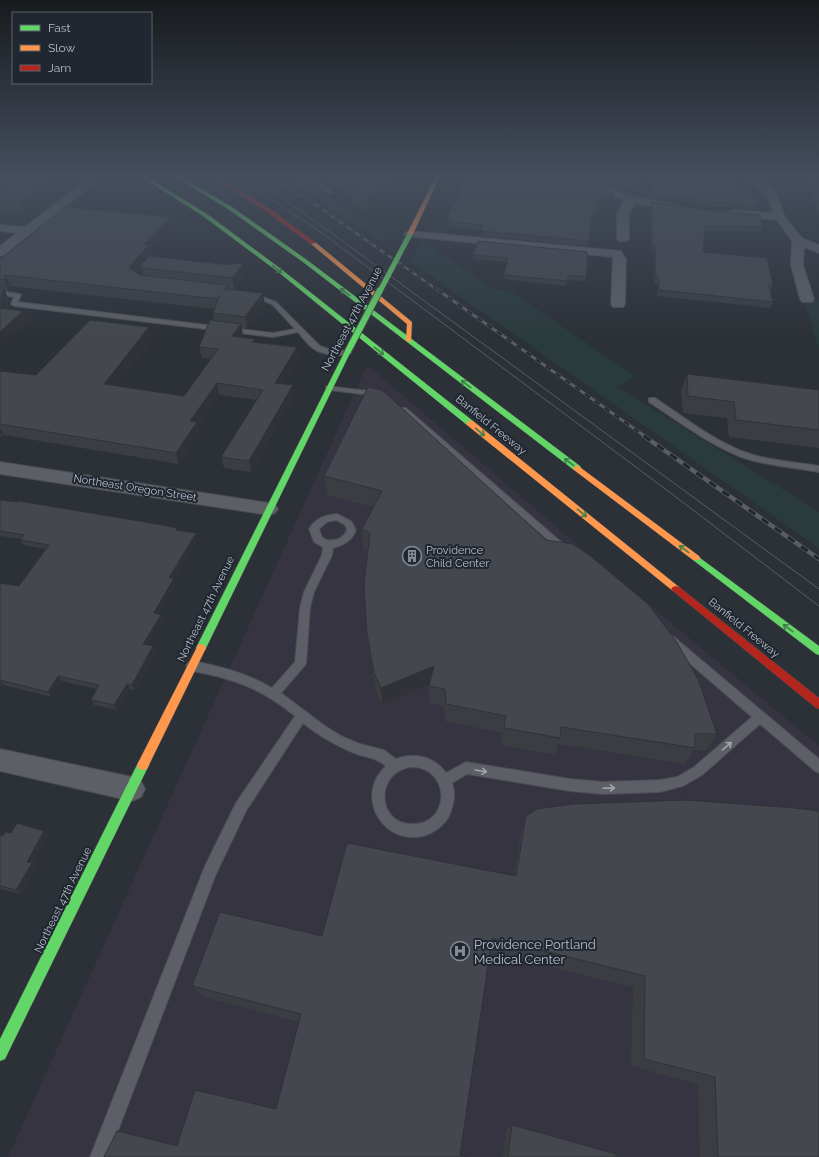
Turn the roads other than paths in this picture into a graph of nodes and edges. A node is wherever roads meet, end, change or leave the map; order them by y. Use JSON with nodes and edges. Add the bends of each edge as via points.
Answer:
{"nodes":[{"id":1,"x":19,"y":230,"type":"edge"},
{"id":2,"x":225,"y":230,"type":"edge"},
{"id":3,"x":261,"y":230,"type":"edge"},
{"id":4,"x":295,"y":230,"type":"edge"},
{"id":5,"x":411,"y":230,"type":"edge"},
{"id":6,"x":623,"y":230,"type":"edge"},
{"id":7,"x":790,"y":230,"type":"edge"},
{"id":8,"x":28,"y":231,"type":"joint"},
{"id":9,"x":409,"y":235,"type":"junction"},
{"id":10,"x":623,"y":239,"type":"dead end"},
{"id":11,"x":798,"y":241,"type":"junction"},
{"id":12,"x":819,"y":249,"type":"edge"},
{"id":13,"x":0,"y":252,"type":"edge"},
{"id":14,"x":0,"y":292,"type":"edge"},
{"id":15,"x":245,"y":294,"type":"edge"},
{"id":16,"x":807,"y":299,"type":"dead end"},
{"id":17,"x":618,"y":304,"type":"dead end"},
{"id":18,"x":300,"y":330,"type":"junction"},
{"id":19,"x":409,"y":342,"type":"junction"},
{"id":20,"x":348,"y":352,"type":"junction"},
{"id":21,"x":329,"y":388,"type":"junction"},
{"id":22,"x":652,"y":400,"type":"dead end"},
{"id":23,"x":0,"y":468,"type":"edge"},
{"id":24,"x":819,"y":470,"type":"edge"},
{"id":25,"x":269,"y":509,"type":"junction"},
{"id":26,"x":328,"y":545,"type":"dead end"},
{"id":27,"x":574,"y":557,"type":"edge"},
{"id":28,"x":664,"y":634,"type":"edge"},
{"id":29,"x":819,"y":651,"type":"edge"},
{"id":30,"x":192,"y":666,"type":"junction"},
{"id":31,"x":273,"y":694,"type":"junction"},
{"id":32,"x":819,"y":704,"type":"edge"},
{"id":33,"x":302,"y":715,"type":"junction"},
{"id":34,"x":760,"y":718,"type":"junction"},
{"id":35,"x":0,"y":760,"type":"edge"},
{"id":36,"x":396,"y":766,"type":"junction"},
{"id":37,"x":819,"y":767,"type":"edge"},
{"id":38,"x":445,"y":780,"type":"junction"},
{"id":39,"x":132,"y":789,"type":"junction"},
{"id":40,"x":0,"y":1054,"type":"edge"},
{"id":41,"x":99,"y":1157,"type":"edge"}],
"edges":[{"from":1,"to":8,"type":"street"},
{"from":2,"to":32,"type":"main road","name":"Banfield Freeway","one_way":true,"via":[[274,266]]},
{"from":19,"to":3,"type":"main road","name":"Banfield Freeway","one_way":true},
{"from":4,"to":19,"type":"main road","via":[[339,262],[410,323]]},
{"from":5,"to":9,"type":"main road","name":"Northeast 47th Avenue"},
{"from":6,"to":10,"type":"street"},
{"from":7,"to":11,"type":"street"},
{"from":8,"to":13,"type":"street"},
{"from":9,"to":17,"type":"street","via":[[616,254],[620,259]]},
{"from":9,"to":20,"type":"main road","name":"Northeast 47th Avenue","bridge":true},
{"from":11,"to":12,"type":"street"},
{"from":11,"to":16,"type":"street","via":[[797,265]]},
{"from":14,"to":18,"type":"lane","via":[[18,295],[14,304],[273,334]]},
{"from":15,"to":18,"type":"lane","via":[[274,303]]},
{"from":18,"to":20,"type":"lane","via":[[317,348],[330,352]]},
{"from":29,"to":19,"type":"main road","name":"Banfield Freeway","one_way":true},
{"from":20,"to":21,"type":"main road","name":"Northeast 47th Avenue"},
{"from":21,"to":25,"type":"main road","name":"Northeast 47th Avenue"},
{"from":21,"to":27,"type":"lane","via":[[374,393],[390,400]]},
{"from":22,"to":24,"type":"lane","via":[[736,452]]},
{"from":23,"to":25,"type":"street","name":"Northeast Oregon Street"},
{"from":25,"to":30,"type":"main road","name":"Northeast 47th Avenue"},
{"from":26,"to":31,"type":"lane","via":[[327,555],[309,592],[305,608],[300,664]]},
{"from":28,"to":34,"type":"lane"},
{"from":30,"to":31,"type":"lane","via":[[237,676]]},
{"from":30,"to":39,"type":"main road","name":"Northeast 47th Avenue"},
{"from":31,"to":33,"type":"lane"},
{"from":33,"to":36,"type":"lane","via":[[337,740],[380,754]]},
{"from":33,"to":41,"type":"lane","via":[[253,787],[226,836],[207,878]]},
{"from":34,"to":37,"type":"lane"},
{"from":38,"to":34,"type":"lane","one_way":true,"via":[[466,768],[577,786],[660,786],[680,782],[698,771]]},
{"from":35,"to":39,"type":"street"},
{"from":36,"to":38,"type":"lane","via":[[420,762],[439,772]]},
{"from":36,"to":38,"type":"lane","via":[[381,781],[378,800],[387,819],[407,830],[420,830],[440,820],[446,812],[449,800]]},
{"from":39,"to":40,"type":"main road","name":"Northeast 47th Avenue"}]}
